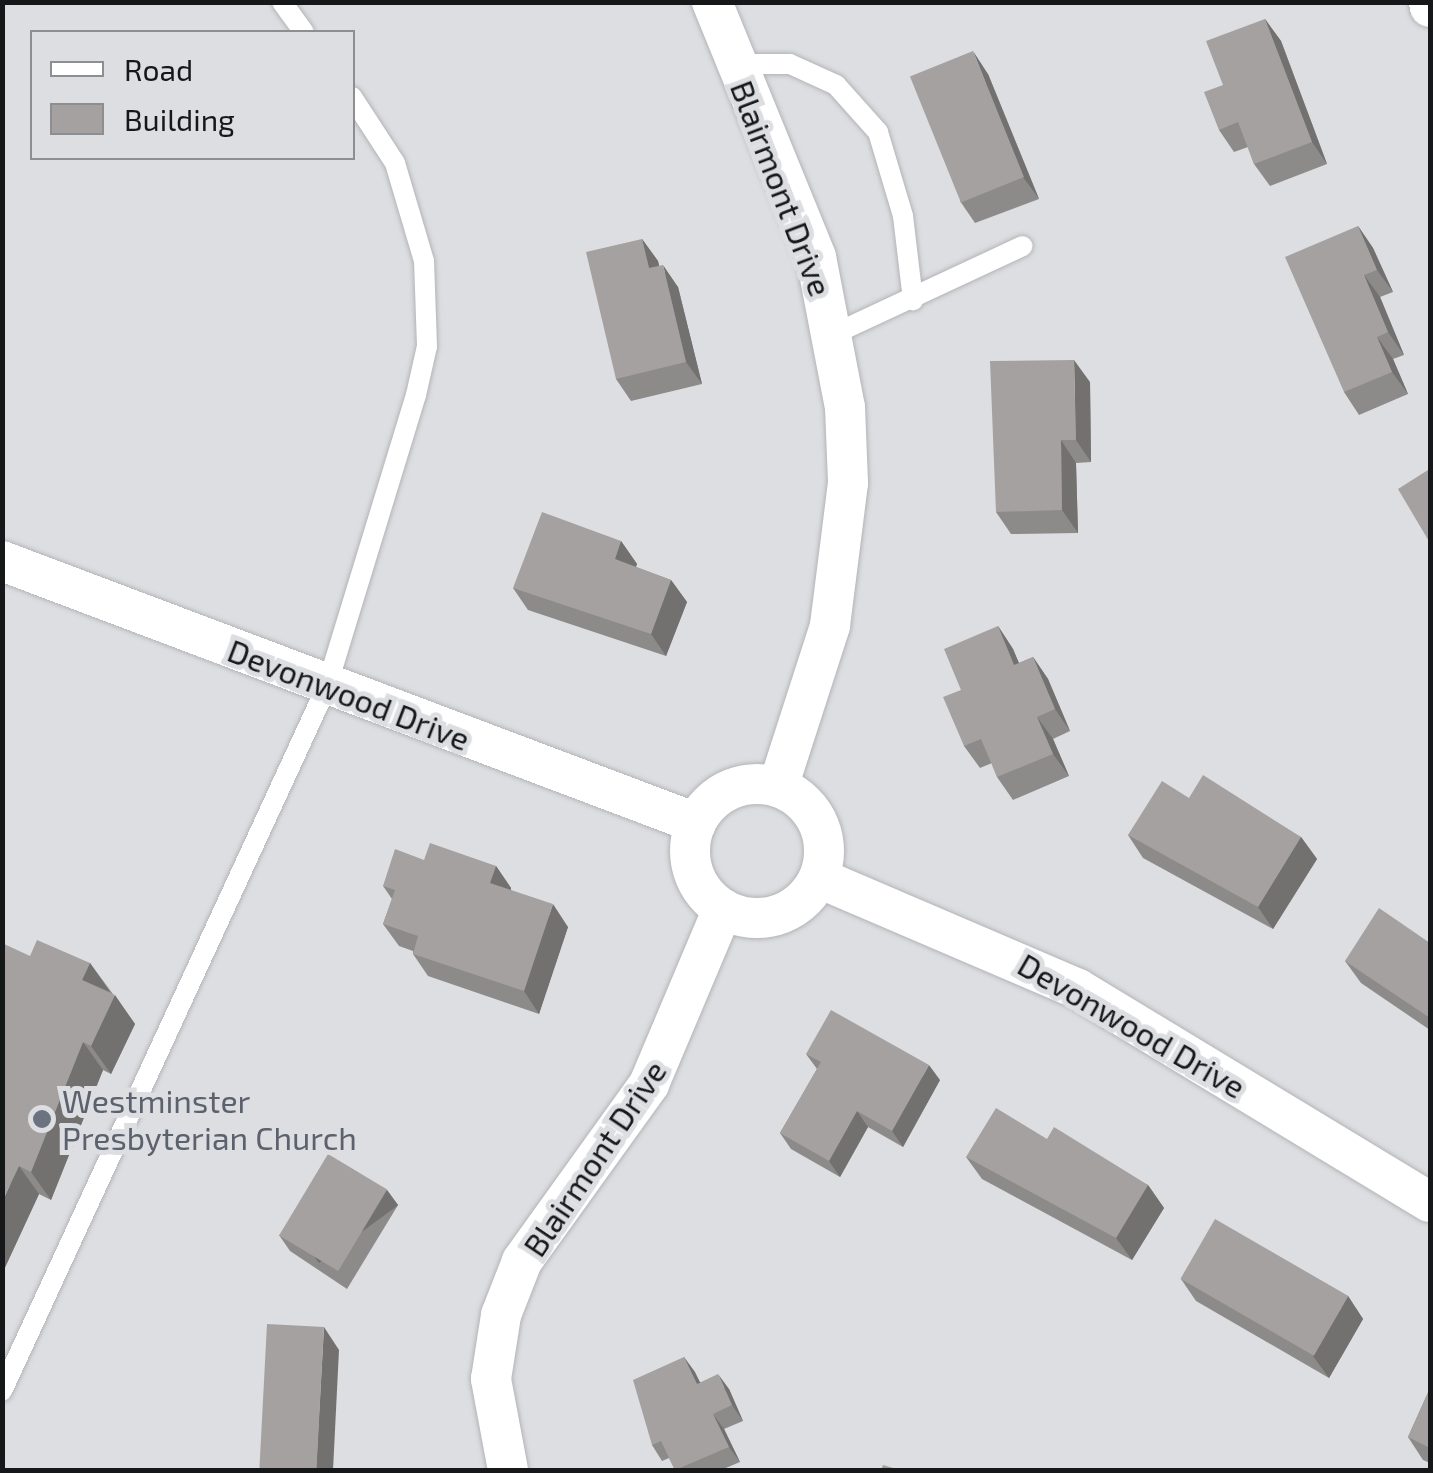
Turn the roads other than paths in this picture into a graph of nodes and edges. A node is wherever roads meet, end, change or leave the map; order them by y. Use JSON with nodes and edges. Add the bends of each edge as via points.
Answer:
{"nodes":[{"id":1,"x":282,"y":2,"type":"edge"},
{"id":2,"x":712,"y":2,"type":"edge"},
{"id":3,"x":303,"y":30,"type":"edge"},
{"id":4,"x":735,"y":64,"type":"junction"},
{"id":5,"x":355,"y":102,"type":"edge"},
{"id":6,"x":1023,"y":246,"type":"dead end"},
{"id":7,"x":913,"y":300,"type":"junction"},
{"id":8,"x":834,"y":334,"type":"junction"},
{"id":9,"x":2,"y":561,"type":"edge"},
{"id":10,"x":327,"y":686,"type":"junction"},
{"id":11,"x":778,"y":787,"type":"junction"},
{"id":12,"x":696,"y":823,"type":"junction"},
{"id":13,"x":819,"y":878,"type":"junction"},
{"id":14,"x":723,"y":908,"type":"junction"},
{"id":15,"x":1430,"y":1202,"type":"edge"},
{"id":16,"x":2,"y":1391,"type":"edge"},
{"id":17,"x":508,"y":1470,"type":"edge"}],
"edges":[{"from":1,"to":3,"type":"lane"},
{"from":2,"to":4,"type":"street","name":"Blairmont Drive"},
{"from":4,"to":7,"type":"lane","via":[[790,64],[820,78],[878,132],[904,216]]},
{"from":4,"to":8,"type":"street","name":"Blairmont Drive","via":[[816,257]]},
{"from":5,"to":10,"type":"lane","via":[[400,180],[424,262],[427,346]]},
{"from":6,"to":7,"type":"lane"},
{"from":7,"to":8,"type":"lane"},
{"from":8,"to":11,"type":"street","name":"Blairmont Drive","via":[[848,483],[842,558]]},
{"from":9,"to":10,"type":"street","name":"Devonwood Drive"},
{"from":10,"to":12,"type":"street","name":"Devonwood Drive"},
{"from":10,"to":16,"type":"lane"},
{"from":11,"to":12,"type":"street","via":[[740,786]]},
{"from":11,"to":13,"type":"street","via":[[814,813],[825,856]]},
{"from":12,"to":14,"type":"street","via":[[696,880]]},
{"from":13,"to":14,"type":"street","via":[[788,911],[744,916]]},
{"from":13,"to":15,"type":"street","name":"Devonwood Drive","via":[[1078,989]]},
{"from":14,"to":17,"type":"street","name":"Blairmont Drive","via":[[649,1084],[522,1261],[501,1315],[490,1379]]}]}
